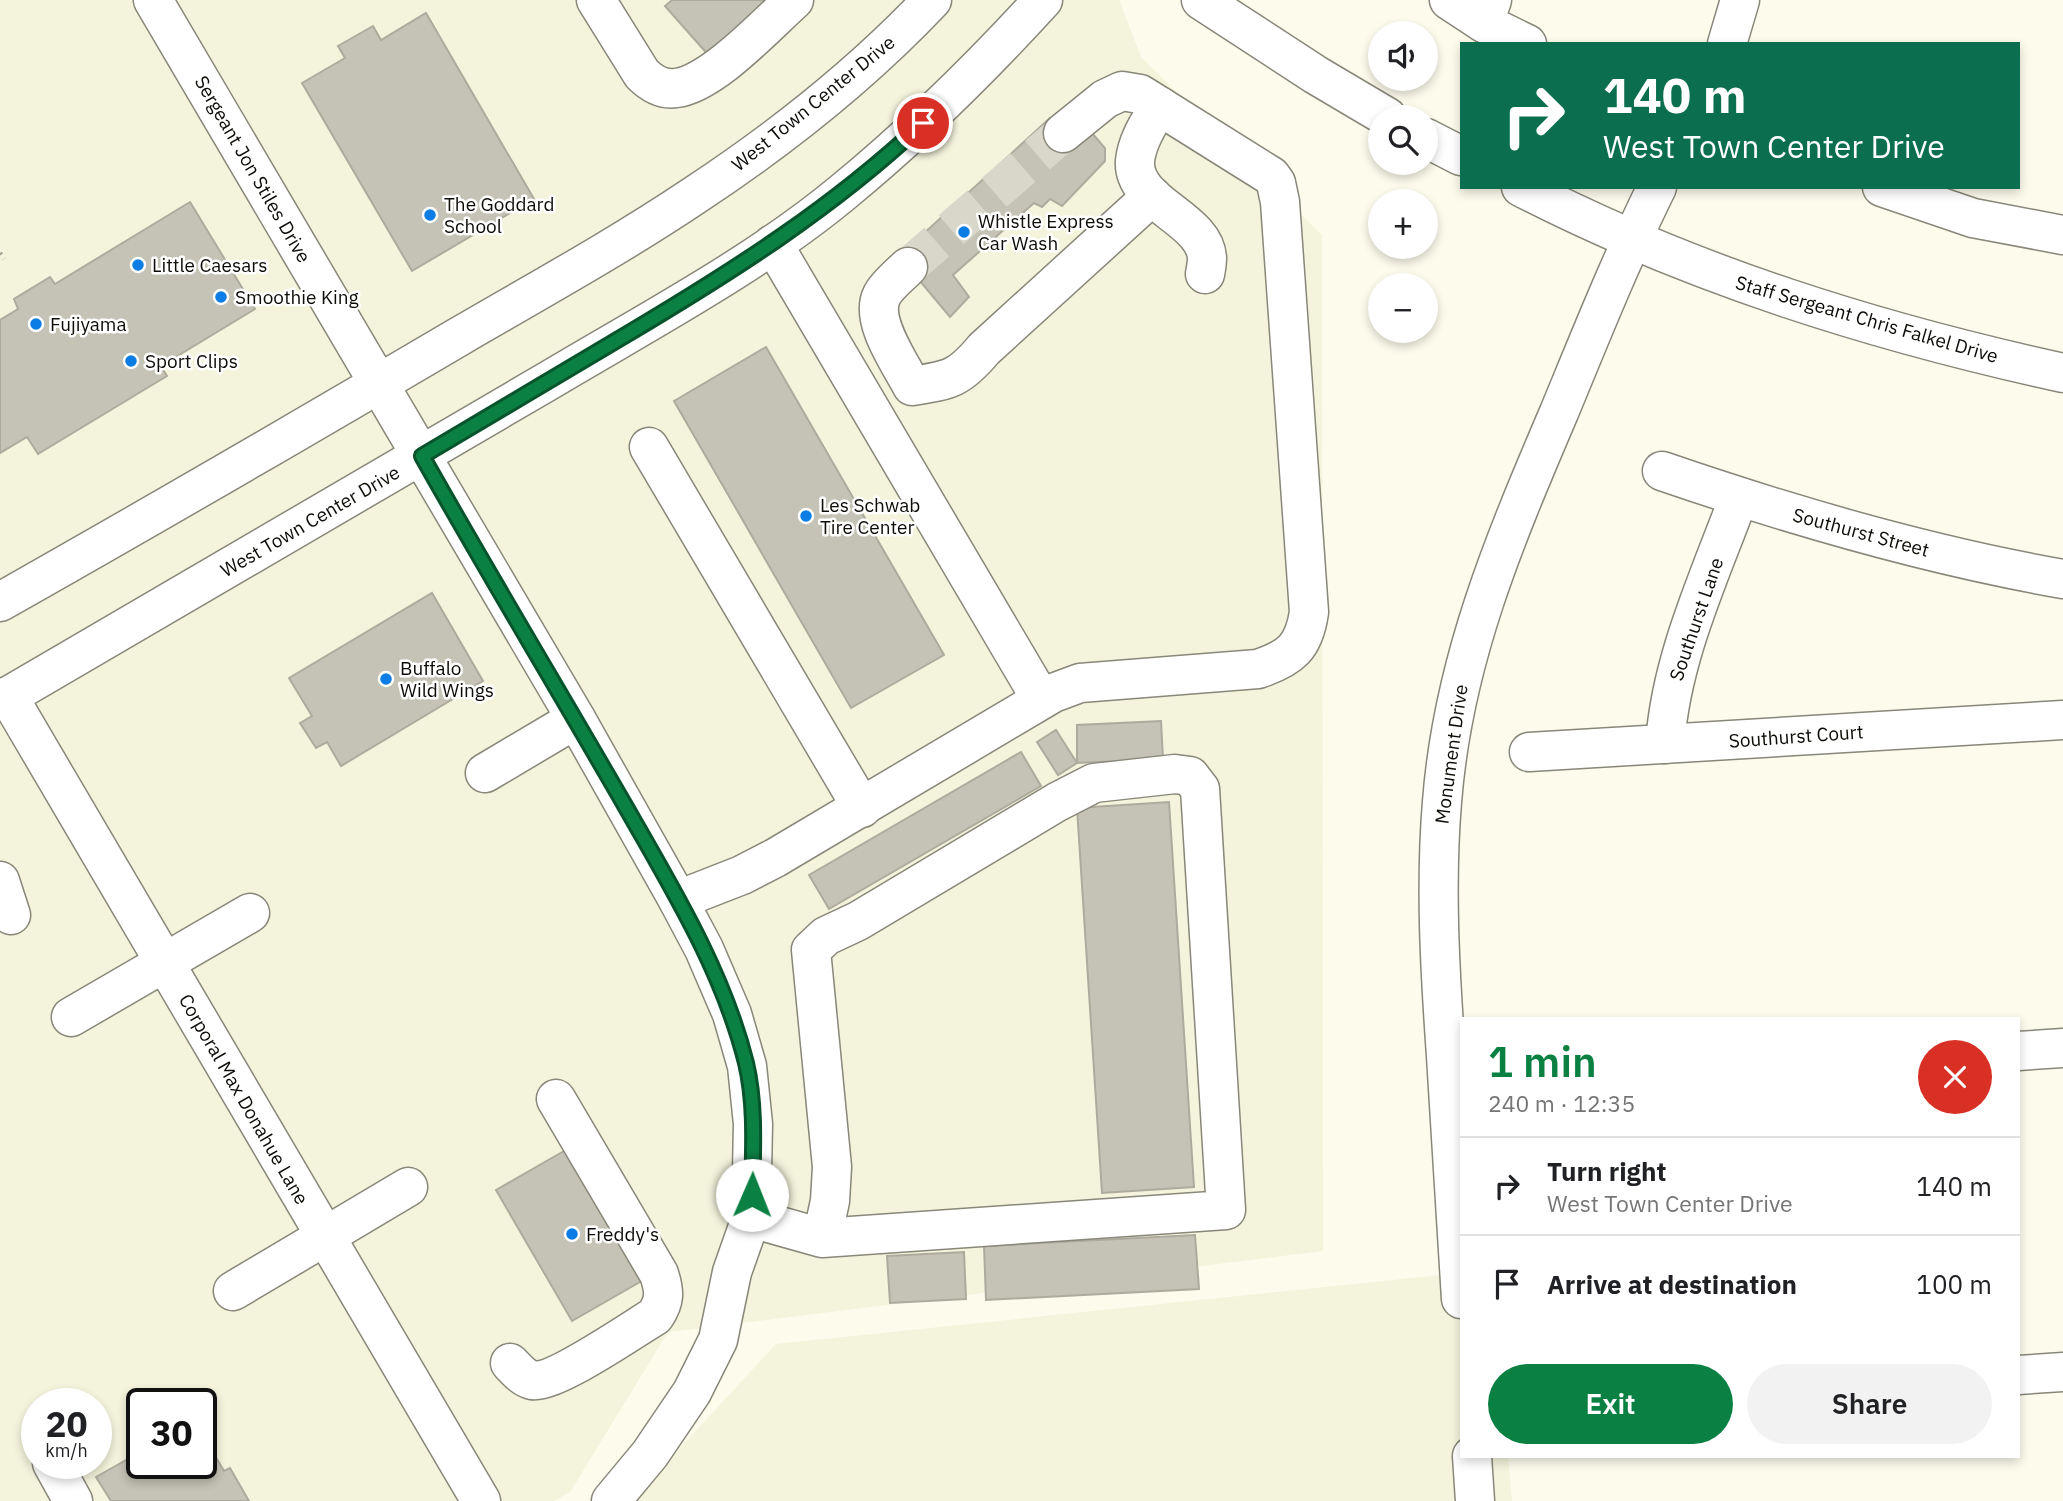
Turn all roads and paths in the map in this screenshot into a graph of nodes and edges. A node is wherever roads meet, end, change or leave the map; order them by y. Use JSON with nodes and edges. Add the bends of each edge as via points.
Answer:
{"nodes":[{"id":1,"x":153,"y":0,"type":"edge"},
{"id":2,"x":596,"y":0,"type":"edge"},
{"id":3,"x":794,"y":0,"type":"edge"},
{"id":4,"x":932,"y":0,"type":"edge"},
{"id":5,"x":1043,"y":0,"type":"edge"},
{"id":6,"x":1201,"y":0,"type":"edge"},
{"id":7,"x":1449,"y":0,"type":"edge"},
{"id":8,"x":1740,"y":0,"type":"edge"},
{"id":9,"x":1488,"y":12,"type":"edge"},
{"id":10,"x":1525,"y":42,"type":"edge"},
{"id":11,"x":1728,"y":42,"type":"edge"},
{"id":12,"x":1159,"y":106,"type":"junction"},
{"id":13,"x":1368,"y":106,"type":"edge"},
{"id":14,"x":1063,"y":133,"type":"tunnel mouth"},
{"id":15,"x":1438,"y":144,"type":"edge"},
{"id":16,"x":1460,"y":155,"type":"edge"},
{"id":17,"x":1525,"y":189,"type":"edge"},
{"id":18,"x":1656,"y":189,"type":"edge"},
{"id":19,"x":1888,"y":189,"type":"edge"},
{"id":20,"x":1152,"y":195,"type":"junction"},
{"id":21,"x":2063,"y":234,"type":"edge"},
{"id":22,"x":1631,"y":240,"type":"junction"},
{"id":23,"x":773,"y":244,"type":"junction"},
{"id":24,"x":0,"y":253,"type":"edge"},
{"id":25,"x":4,"y":259,"type":"dead end"},
{"id":26,"x":908,"y":267,"type":"tunnel mouth"},
{"id":27,"x":1205,"y":274,"type":"dead end"},
{"id":28,"x":2063,"y":373,"type":"edge"},
{"id":29,"x":379,"y":384,"type":"junction"},
{"id":30,"x":649,"y":447,"type":"dead end"},
{"id":31,"x":422,"y":456,"type":"junction"},
{"id":32,"x":1662,"y":471,"type":"dead end"},
{"id":33,"x":1739,"y":497,"type":"junction"},
{"id":34,"x":2063,"y":579,"type":"edge"},
{"id":35,"x":0,"y":602,"type":"edge"},
{"id":36,"x":4,"y":699,"type":"edge"},
{"id":37,"x":1041,"y":699,"type":"junction"},
{"id":38,"x":576,"y":719,"type":"junction"},
{"id":39,"x":2063,"y":720,"type":"edge"},
{"id":40,"x":1665,"y":744,"type":"junction"},
{"id":41,"x":1529,"y":752,"type":"dead end"},
{"id":42,"x":485,"y":774,"type":"dead end"},
{"id":43,"x":862,"y":808,"type":"junction"},
{"id":44,"x":678,"y":900,"type":"junction"},
{"id":45,"x":250,"y":913,"type":"dead end"},
{"id":46,"x":164,"y":963,"type":"junction"},
{"id":47,"x":71,"y":1017,"type":"dead end"},
{"id":48,"x":2063,"y":1048,"type":"edge"},
{"id":49,"x":2020,"y":1051,"type":"edge"},
{"id":50,"x":1455,"y":1087,"type":"edge"},
{"id":51,"x":556,"y":1099,"type":"dead end"},
{"id":52,"x":408,"y":1187,"type":"dead end"},
{"id":53,"x":751,"y":1218,"type":"junction"},
{"id":54,"x":325,"y":1237,"type":"junction"},
{"id":55,"x":822,"y":1238,"type":"junction"},
{"id":56,"x":1460,"y":1264,"type":"edge"},
{"id":57,"x":233,"y":1291,"type":"dead end"},
{"id":58,"x":510,"y":1363,"type":"dead end"},
{"id":59,"x":2063,"y":1372,"type":"edge"},
{"id":60,"x":2020,"y":1375,"type":"edge"},
{"id":61,"x":1472,"y":1458,"type":"edge"},
{"id":62,"x":61,"y":1479,"type":"edge"},
{"id":63,"x":73,"y":1501,"type":"edge"},
{"id":64,"x":481,"y":1501,"type":"edge"},
{"id":65,"x":611,"y":1501,"type":"edge"},
{"id":66,"x":1475,"y":1501,"type":"edge"}],
"edges":[{"from":1,"to":29,"type":"street","name":"Sergeant Jon Stiles Drive"},
{"from":2,"to":3,"type":"street","via":[[642,74],[668,88],[686,86],[714,71]]},
{"from":4,"to":29,"type":"street","name":"West Town Center Drive","via":[[820,103],[725,176]]},
{"from":5,"to":23,"type":"street","name":"West Town Center Drive","via":[[906,138]]},
{"from":6,"to":13,"type":"street"},
{"from":7,"to":9,"type":"street"},
{"from":8,"to":11,"type":"street"},
{"from":9,"to":10,"type":"street"},
{"from":12,"to":14,"type":"street","via":[[1122,90]]},
{"from":12,"to":20,"type":"street","via":[[1135,161],[1138,181]]},
{"from":12,"to":37,"type":"street","via":[[1276,183],[1309,612],[1306,634],[1294,651],[1258,668],[1080,683]]},
{"from":15,"to":16,"type":"street"},
{"from":17,"to":22,"type":"street","name":"Staff Sergeant Chris Falkel Drive"},
{"from":18,"to":22,"type":"street","name":"Monument Drive"},
{"from":19,"to":21,"type":"street","via":[[1973,218]]},
{"from":20,"to":26,"type":"street","via":[[950,380],[912,386],[879,322],[882,293]]},
{"from":20,"to":27,"type":"street","via":[[1197,235],[1207,256]]},
{"from":22,"to":28,"type":"street","name":"Staff Sergeant Chris Falkel Drive","via":[[1807,305]]},
{"from":22,"to":50,"type":"street","name":"Monument Drive","via":[[1506,537],[1462,673],[1442,800],[1439,858],[1440,961]]},
{"from":23,"to":31,"type":"street","name":"West Town Center Drive"},
{"from":23,"to":37,"type":"street"},
{"from":24,"to":25,"type":"path"},
{"from":29,"to":31,"type":"street","name":"Sergeant Jon Stiles Drive"},
{"from":29,"to":35,"type":"street","name":"West Town Center Drive"},
{"from":30,"to":43,"type":"street"},
{"from":31,"to":36,"type":"street","name":"West Town Center Drive"},
{"from":31,"to":38,"type":"street","name":"Sergeant Jon Stiles Drive"},
{"from":32,"to":33,"type":"street","name":"Southurst Street"},
{"from":33,"to":34,"type":"street","name":"Southurst Street","via":[[1882,539]]},
{"from":33,"to":40,"type":"street","name":"Southurst Lane","via":[[1678,662]]},
{"from":36,"to":46,"type":"street","name":"Corporal Max Donahue Lane"},
{"from":37,"to":43,"type":"street"},
{"from":38,"to":42,"type":"street"},
{"from":38,"to":44,"type":"street","name":"Sergeant Jon Stiles Drive"},
{"from":39,"to":40,"type":"street","name":"Southurst Court"},
{"from":40,"to":41,"type":"street","name":"Southurst Court"},
{"from":43,"to":44,"type":"street","via":[[775,858]]},
{"from":44,"to":53,"type":"street","name":"Sergeant Jon Stiles Drive","via":[[732,1014],[747,1066],[753,1124]]},
{"from":45,"to":46,"type":"street"},
{"from":46,"to":47,"type":"street"},
{"from":46,"to":54,"type":"street","name":"Corporal Max Donahue Lane"},
{"from":48,"to":49,"type":"street"},
{"from":50,"to":56,"type":"street","name":"Monument Drive"},
{"from":51,"to":58,"type":"street","via":[[659,1275],[663,1303],[655,1316],[547,1378],[532,1380]]},
{"from":52,"to":54,"type":"street"},
{"from":53,"to":55,"type":"street"},
{"from":53,"to":65,"type":"street","name":"Sergeant Jon Stiles Drive","via":[[732,1272],[718,1340],[650,1454]]},
{"from":54,"to":57,"type":"street"},
{"from":54,"to":64,"type":"street","name":"Corporal Max Donahue Lane"},
{"from":55,"to":55,"type":"street","via":[[1227,1210],[1200,789],[1190,776],[1094,783],[826,936],[811,950],[832,1167]]},
{"from":59,"to":60,"type":"street"},
{"from":61,"to":66,"type":"street"},
{"from":62,"to":63,"type":"street"}]}
